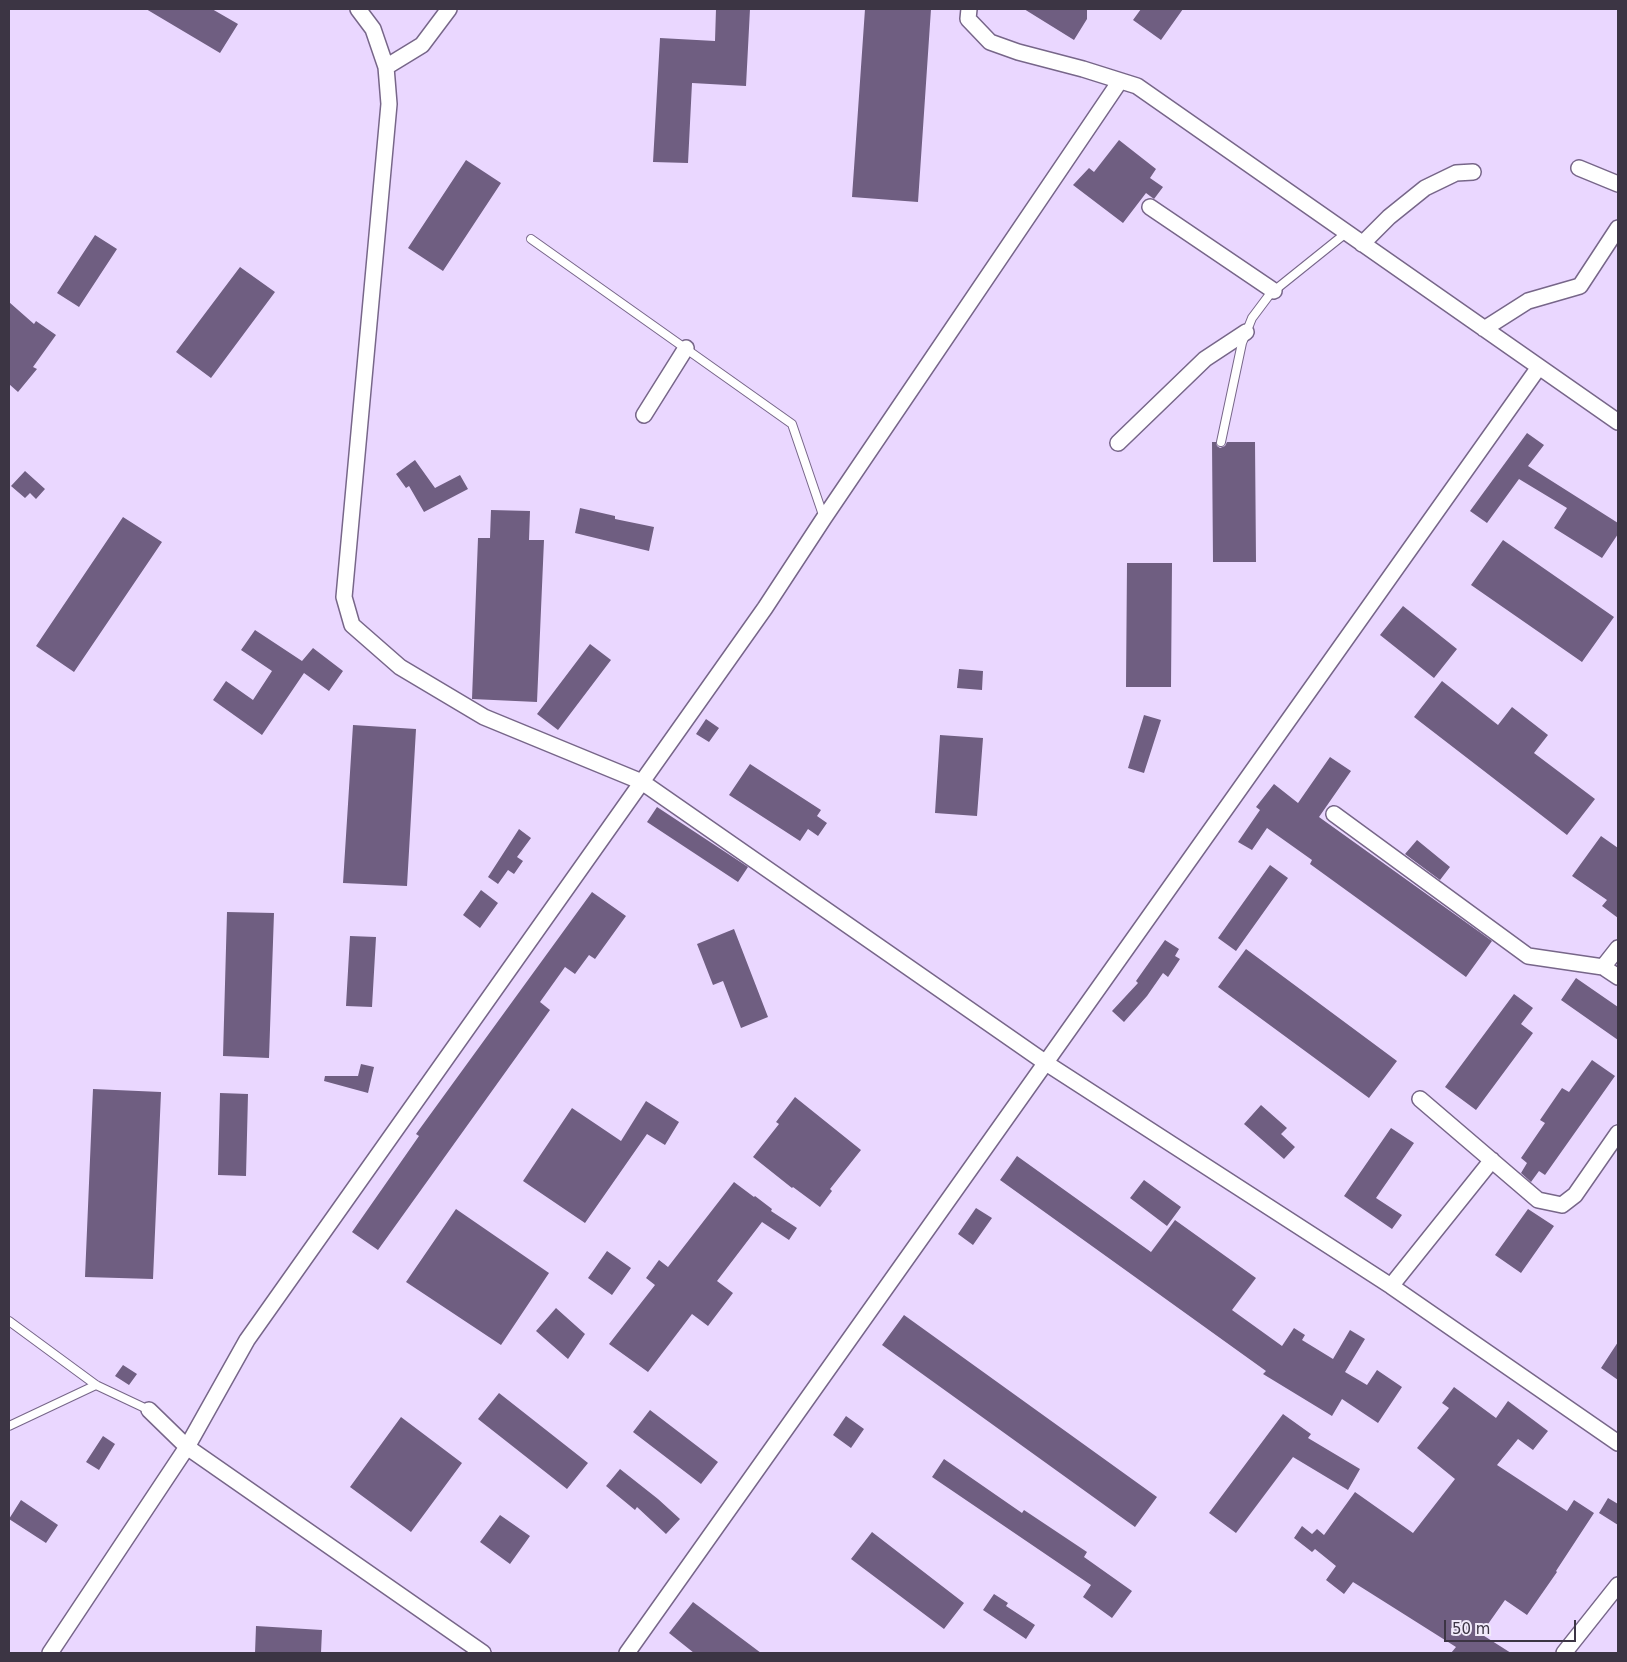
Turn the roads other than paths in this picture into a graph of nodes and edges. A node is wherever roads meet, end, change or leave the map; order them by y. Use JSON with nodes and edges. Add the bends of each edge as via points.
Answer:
{"nodes":[{"id":1,"x":358,"y":9,"type":"edge"},
{"id":2,"x":449,"y":9,"type":"edge"},
{"id":3,"x":969,"y":9,"type":"edge"},
{"id":4,"x":386,"y":67,"type":"junction"},
{"id":5,"x":1120,"y":81,"type":"junction"},
{"id":6,"x":1579,"y":168,"type":"dead end"},
{"id":7,"x":1473,"y":172,"type":"dead end"},
{"id":8,"x":1618,"y":184,"type":"edge"},
{"id":9,"x":1150,"y":207,"type":"dead end"},
{"id":10,"x":1618,"y":228,"type":"edge"},
{"id":11,"x":1346,"y":233,"type":"junction"},
{"id":12,"x":531,"y":239,"type":"dead end"},
{"id":13,"x":1362,"y":244,"type":"junction"},
{"id":14,"x":1274,"y":291,"type":"junction"},
{"id":15,"x":1484,"y":328,"type":"junction"},
{"id":16,"x":1246,"y":332,"type":"junction"},
{"id":17,"x":686,"y":348,"type":"junction"},
{"id":18,"x":1539,"y":367,"type":"junction"},
{"id":19,"x":644,"y":415,"type":"dead end"},
{"id":20,"x":1618,"y":422,"type":"edge"},
{"id":21,"x":1221,"y":442,"type":"dead end"},
{"id":22,"x":1118,"y":443,"type":"dead end"},
{"id":23,"x":824,"y":518,"type":"junction"},
{"id":24,"x":642,"y":782,"type":"junction"},
{"id":25,"x":1334,"y":814,"type":"dead end"},
{"id":26,"x":1618,"y":948,"type":"edge"},
{"id":27,"x":1602,"y":967,"type":"junction"},
{"id":28,"x":1618,"y":977,"type":"edge"},
{"id":29,"x":1046,"y":1063,"type":"junction"},
{"id":30,"x":1420,"y":1099,"type":"dead end"},
{"id":31,"x":1618,"y":1133,"type":"edge"},
{"id":32,"x":1492,"y":1160,"type":"junction"},
{"id":33,"x":1391,"y":1286,"type":"junction"},
{"id":34,"x":9,"y":1321,"type":"edge"},
{"id":35,"x":96,"y":1385,"type":"junction"},
{"id":36,"x":149,"y":1410,"type":"joint"},
{"id":37,"x":9,"y":1426,"type":"edge"},
{"id":38,"x":1618,"y":1443,"type":"edge"},
{"id":39,"x":188,"y":1446,"type":"junction"},
{"id":40,"x":1618,"y":1585,"type":"edge"},
{"id":41,"x":50,"y":1653,"type":"edge"},
{"id":42,"x":483,"y":1653,"type":"edge"},
{"id":43,"x":627,"y":1653,"type":"edge"},
{"id":44,"x":1564,"y":1653,"type":"edge"}],
"edges":[{"from":1,"to":4,"type":"street","via":[[373,29]]},
{"from":2,"to":4,"type":"street","via":[[422,46]]},
{"from":3,"to":5,"type":"street","via":[[968,19],[990,42]]},
{"from":4,"to":24,"type":"street","via":[[389,104],[344,597],[352,625],[400,667],[484,717]]},
{"from":5,"to":11,"type":"street","via":[[1137,86]]},
{"from":5,"to":23,"type":"street"},
{"from":6,"to":8,"type":"street"},
{"from":7,"to":13,"type":"street","via":[[1456,173],[1425,188],[1388,217]]},
{"from":9,"to":14,"type":"street"},
{"from":10,"to":15,"type":"street","via":[[1580,286],[1528,301]]},
{"from":11,"to":13,"type":"street"},
{"from":11,"to":14,"type":"lane"},
{"from":12,"to":17,"type":"lane"},
{"from":13,"to":15,"type":"street"},
{"from":14,"to":16,"type":"lane","via":[[1252,318]]},
{"from":15,"to":18,"type":"street"},
{"from":16,"to":21,"type":"lane"},
{"from":16,"to":22,"type":"street","via":[[1205,359]]},
{"from":17,"to":19,"type":"street"},
{"from":17,"to":23,"type":"lane","via":[[792,424]]},
{"from":18,"to":20,"type":"street"},
{"from":18,"to":29,"type":"street"},
{"from":23,"to":24,"type":"street","via":[[765,608]]},
{"from":24,"to":29,"type":"street"},
{"from":24,"to":39,"type":"street","via":[[247,1340]]},
{"from":25,"to":27,"type":"street","via":[[1528,956]]},
{"from":26,"to":27,"type":"street"},
{"from":27,"to":28,"type":"street"},
{"from":29,"to":33,"type":"street"},
{"from":29,"to":43,"type":"street"},
{"from":30,"to":32,"type":"street"},
{"from":31,"to":32,"type":"street","via":[[1575,1195],[1562,1205],[1538,1200]]},
{"from":32,"to":33,"type":"street"},
{"from":33,"to":38,"type":"street"},
{"from":34,"to":35,"type":"lane"},
{"from":35,"to":36,"type":"lane"},
{"from":35,"to":37,"type":"lane"},
{"from":36,"to":39,"type":"street"},
{"from":39,"to":41,"type":"street"},
{"from":39,"to":42,"type":"street"},
{"from":40,"to":44,"type":"street"}]}
